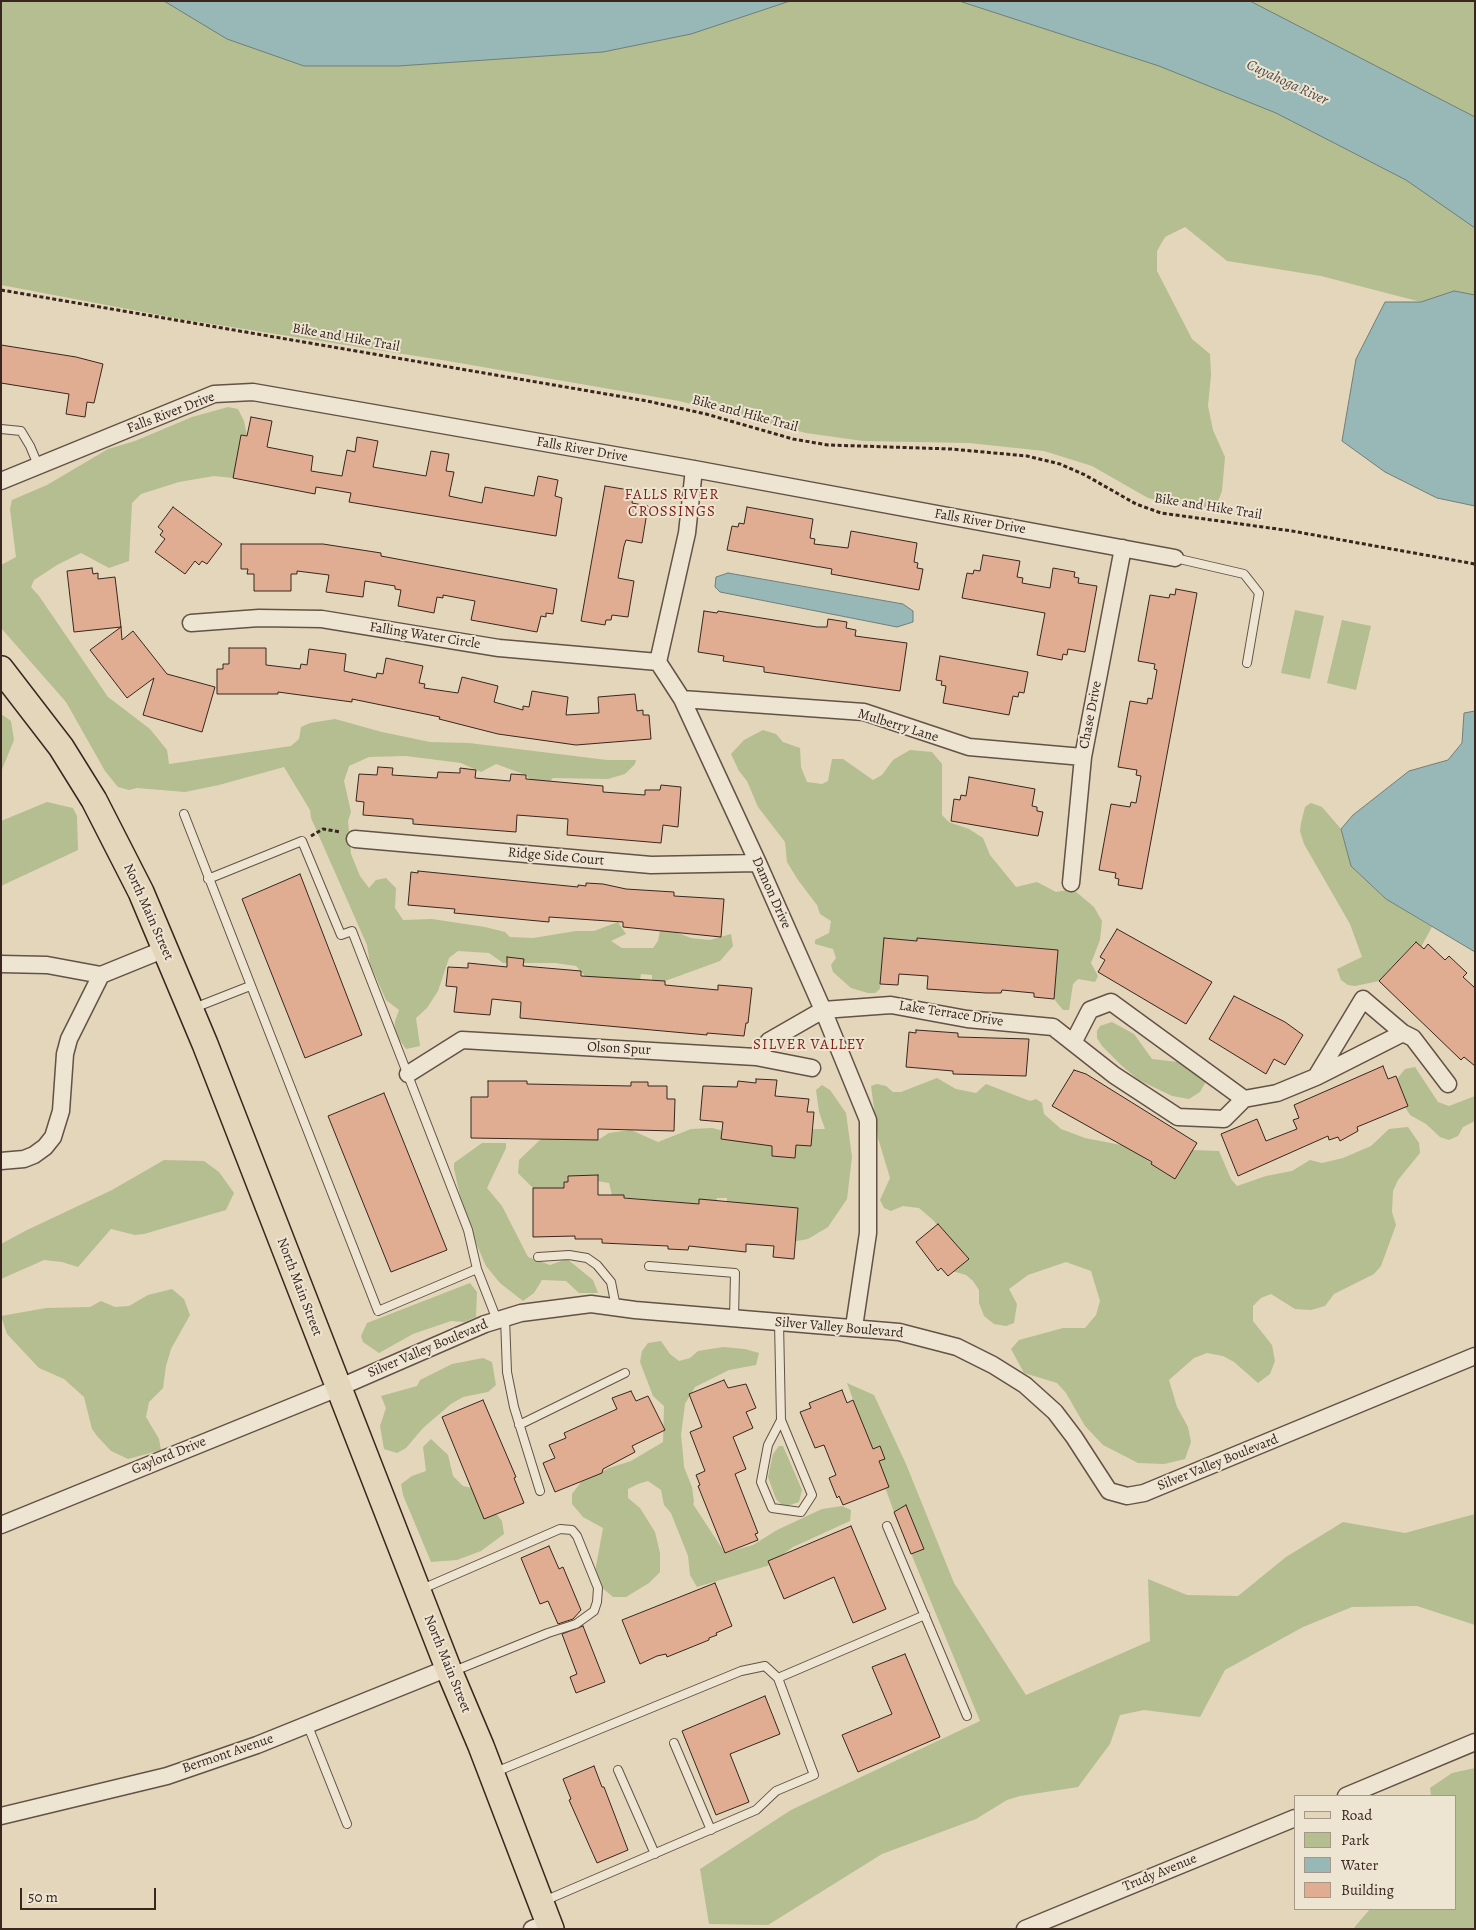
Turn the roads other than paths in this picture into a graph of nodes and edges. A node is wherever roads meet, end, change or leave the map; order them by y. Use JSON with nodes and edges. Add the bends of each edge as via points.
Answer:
{"nodes":[{"id":1,"x":1,"y":429,"type":"edge"},
{"id":2,"x":38,"y":466,"type":"junction"},
{"id":3,"x":694,"y":469,"type":"junction"},
{"id":4,"x":1,"y":481,"type":"edge"},
{"id":5,"x":1123,"y":548,"type":"junction"},
{"id":6,"x":1175,"y":558,"type":"joint"},
{"id":7,"x":191,"y":623,"type":"dead end"},
{"id":8,"x":658,"y":662,"type":"junction"},
{"id":9,"x":1247,"y":663,"type":"dead end"},
{"id":10,"x":3,"y":676,"type":"edge"},
{"id":11,"x":682,"y":699,"type":"junction"},
{"id":12,"x":1083,"y":757,"type":"junction"},
{"id":13,"x":184,"y":814,"type":"dead end"},
{"id":14,"x":356,"y":840,"type":"road end"},
{"id":15,"x":758,"y":863,"type":"junction"},
{"id":16,"x":208,"y":879,"type":"junction"},
{"id":17,"x":1071,"y":883,"type":"dead end"},
{"id":18,"x":165,"y":949,"type":"junction"},
{"id":19,"x":1,"y":964,"type":"edge"},
{"id":20,"x":101,"y":975,"type":"junction"},
{"id":21,"x":250,"y":986,"type":"junction"},
{"id":22,"x":190,"y":1010,"type":"junction"},
{"id":23,"x":823,"y":1010,"type":"junction"},
{"id":24,"x":1403,"y":1033,"type":"junction"},
{"id":25,"x":1073,"y":1043,"type":"junction"},
{"id":26,"x":756,"y":1057,"type":"junction"},
{"id":27,"x":812,"y":1068,"type":"dead end"},
{"id":28,"x":408,"y":1074,"type":"junction"},
{"id":29,"x":1316,"y":1077,"type":"junction"},
{"id":30,"x":1448,"y":1084,"type":"dead end"},
{"id":31,"x":1244,"y":1099,"type":"junction"},
{"id":32,"x":1,"y":1162,"type":"edge"},
{"id":33,"x":538,"y":1257,"type":"dead end"},
{"id":34,"x":649,"y":1266,"type":"dead end"},
{"id":35,"x":477,"y":1269,"type":"junction"},
{"id":36,"x":616,"y":1307,"type":"junction"},
{"id":37,"x":734,"y":1318,"type":"junction"},
{"id":38,"x":501,"y":1319,"type":"junction"},
{"id":39,"x":779,"y":1322,"type":"junction"},
{"id":40,"x":854,"y":1327,"type":"junction"},
{"id":41,"x":1475,"y":1356,"type":"edge"},
{"id":42,"x":625,"y":1374,"type":"dead end"},
{"id":43,"x":338,"y":1388,"type":"junction"},
{"id":44,"x":781,"y":1420,"type":"junction"},
{"id":45,"x":519,"y":1424,"type":"junction"},
{"id":46,"x":540,"y":1491,"type":"dead end"},
{"id":47,"x":1,"y":1524,"type":"edge"},
{"id":48,"x":887,"y":1526,"type":"dead end"},
{"id":49,"x":418,"y":1591,"type":"junction"},
{"id":50,"x":926,"y":1615,"type":"junction"},
{"id":51,"x":449,"y":1670,"type":"junction"},
{"id":52,"x":778,"y":1678,"type":"junction"},
{"id":53,"x":967,"y":1716,"type":"dead end"},
{"id":54,"x":308,"y":1726,"type":"junction"},
{"id":55,"x":1475,"y":1742,"type":"edge"},
{"id":56,"x":674,"y":1743,"type":"dead end"},
{"id":57,"x":618,"y":1770,"type":"dead end"},
{"id":58,"x":492,"y":1773,"type":"junction"},
{"id":59,"x":1348,"y":1795,"type":"edge"},
{"id":60,"x":1,"y":1816,"type":"edge"},
{"id":61,"x":1294,"y":1818,"type":"edge"},
{"id":62,"x":347,"y":1824,"type":"dead end"},
{"id":63,"x":711,"y":1830,"type":"junction"},
{"id":64,"x":654,"y":1854,"type":"junction"},
{"id":65,"x":543,"y":1921,"type":"edge"},
{"id":66,"x":1025,"y":1929,"type":"edge"}],
"edges":[{"from":1,"to":2,"type":"lane","via":[[21,432]]},
{"from":2,"to":3,"type":"street","name":"Falls River Drive","via":[[214,394],[253,392]]},
{"from":2,"to":4,"type":"street","name":"Falls River Drive"},
{"from":3,"to":5,"type":"street","name":"Falls River Drive"},
{"from":3,"to":8,"type":"street","via":[[687,532]]},
{"from":5,"to":6,"type":"street","name":"Falls River Drive"},
{"from":5,"to":12,"type":"street","name":"Chase Drive"},
{"from":6,"to":9,"type":"lane","via":[[1244,574],[1259,593]]},
{"from":7,"to":8,"type":"street","name":"Falling Water Circle","via":[[259,618],[322,619],[499,648]]},
{"from":8,"to":11,"type":"street","name":"Damon Drive"},
{"from":10,"to":18,"type":"main road","name":"North Main Street","via":[[61,747],[94,800],[141,892]]},
{"from":11,"to":12,"type":"street","name":"Mulberry Lane","via":[[864,712],[968,747]]},
{"from":11,"to":15,"type":"street","name":"Damon Drive"},
{"from":12,"to":17,"type":"street","name":"Chase Drive"},
{"from":13,"to":16,"type":"lane"},
{"from":14,"to":15,"type":"street","name":"Ridge Side Court","via":[[651,865]]},
{"from":15,"to":23,"type":"street","name":"Damon Drive"},
{"from":16,"to":21,"type":"lane"},
{"from":16,"to":28,"type":"lane","via":[[302,841],[341,934],[352,931]]},
{"from":18,"to":20,"type":"street"},
{"from":18,"to":22,"type":"main road","name":"North Main Street"},
{"from":19,"to":20,"type":"street","via":[[47,965]]},
{"from":20,"to":32,"type":"street","via":[[69,1039],[61,1111],[53,1137],[34,1155]]},
{"from":21,"to":22,"type":"lane"},
{"from":21,"to":35,"type":"lane","via":[[378,1311]]},
{"from":22,"to":43,"type":"main road","name":"North Main Street"},
{"from":23,"to":25,"type":"street","name":"Lake Terrace Drive","via":[[891,1005],[967,1018],[1053,1027]]},
{"from":23,"to":26,"type":"street","via":[[769,1041]]},
{"from":23,"to":40,"type":"street","name":"Damon Drive","via":[[868,1120],[868,1233]]},
{"from":24,"to":29,"type":"street"},
{"from":24,"to":29,"type":"street","via":[[1363,999]]},
{"from":24,"to":30,"type":"street","via":[[1414,1038]]},
{"from":25,"to":31,"type":"street","name":"Lake Terrace Drive","via":[[1178,1118],[1224,1119]]},
{"from":25,"to":31,"type":"street","via":[[1090,1010],[1111,1002]]},
{"from":26,"to":27,"type":"street","name":"Olson Spur"},
{"from":26,"to":28,"type":"street","name":"Olson Spur","via":[[462,1040]]},
{"from":28,"to":35,"type":"lane","via":[[468,1230]]},
{"from":29,"to":31,"type":"street","via":[[1277,1092]]},
{"from":33,"to":36,"type":"lane","via":[[569,1255],[587,1258],[611,1282]]},
{"from":34,"to":37,"type":"lane","via":[[735,1273]]},
{"from":35,"to":38,"type":"lane"},
{"from":36,"to":37,"type":"street","name":"Silver Valley Boulevard"},
{"from":36,"to":38,"type":"street","name":"Silver Valley Boulevard","via":[[591,1304],[521,1313]]},
{"from":37,"to":39,"type":"street","name":"Silver Valley Boulevard"},
{"from":38,"to":43,"type":"street","name":"Silver Valley Boulevard"},
{"from":38,"to":45,"type":"lane","via":[[507,1372]]},
{"from":39,"to":40,"type":"street","name":"Silver Valley Boulevard"},
{"from":39,"to":44,"type":"lane"},
{"from":40,"to":41,"type":"street","name":"Silver Valley Boulevard","via":[[899,1332],[957,1347],[993,1365],[1025,1385],[1055,1412],[1109,1491],[1127,1496],[1144,1493]]},
{"from":42,"to":45,"type":"lane"},
{"from":43,"to":47,"type":"street","name":"Gaylord Drive"},
{"from":43,"to":49,"type":"main road","name":"North Main Street"},
{"from":44,"to":44,"type":"lane","via":[[812,1495],[801,1512],[772,1508],[761,1482],[768,1446]]},
{"from":45,"to":46,"type":"lane"},
{"from":48,"to":50,"type":"lane"},
{"from":49,"to":51,"type":"main road","name":"North Main Street"},
{"from":49,"to":51,"type":"lane","via":[[560,1529],[572,1530],[577,1536],[598,1588],[594,1612],[576,1624]]},
{"from":50,"to":52,"type":"lane"},
{"from":50,"to":53,"type":"lane"},
{"from":51,"to":54,"type":"street","name":"Bermont Avenue"},
{"from":51,"to":58,"type":"main road","name":"North Main Street"},
{"from":52,"to":58,"type":"lane","via":[[764,1666],[741,1671]]},
{"from":52,"to":63,"type":"lane","via":[[814,1775],[776,1791],[756,1810]]},
{"from":54,"to":60,"type":"street","name":"Bermont Avenue","via":[[167,1776]]},
{"from":54,"to":62,"type":"lane"},
{"from":55,"to":59,"type":"street"},
{"from":56,"to":63,"type":"lane"},
{"from":57,"to":64,"type":"lane"},
{"from":58,"to":65,"type":"main road","name":"North Main Street"},
{"from":61,"to":66,"type":"street","name":"Trudy Avenue"},
{"from":63,"to":64,"type":"lane"},
{"from":64,"to":65,"type":"lane"}]}
